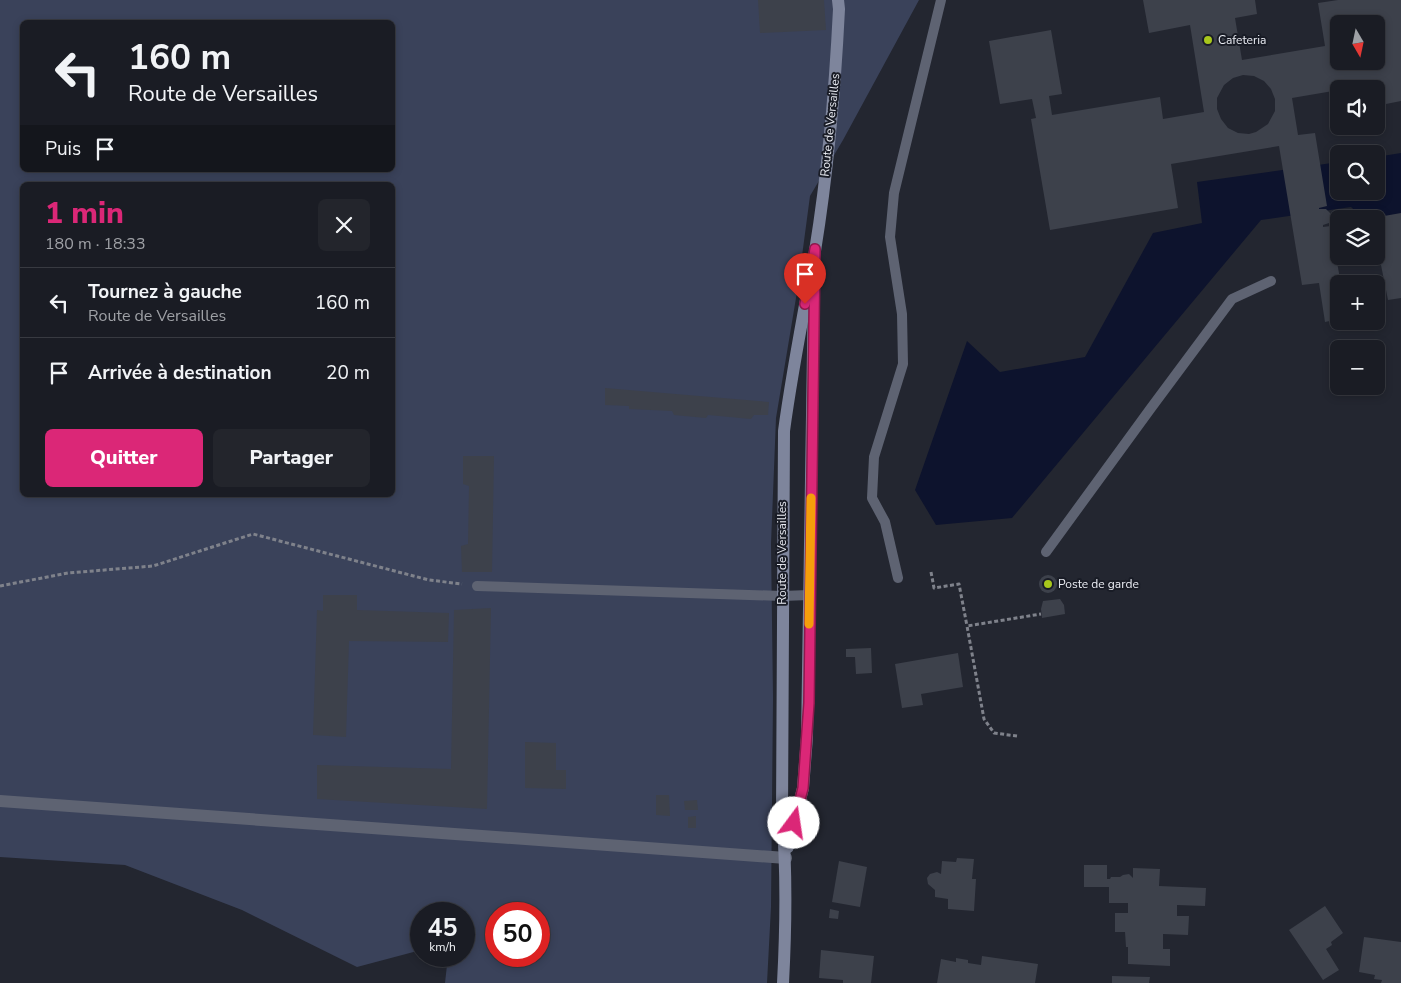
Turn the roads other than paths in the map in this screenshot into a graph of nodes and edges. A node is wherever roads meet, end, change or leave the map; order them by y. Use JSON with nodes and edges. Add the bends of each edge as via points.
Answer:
{"nodes":[{"id":1,"x":838,"y":0,"type":"edge"},
{"id":2,"x":941,"y":0,"type":"edge"},
{"id":3,"x":815,"y":249,"type":"junction"},
{"id":4,"x":1271,"y":282,"type":"dead end"},
{"id":5,"x":1046,"y":552,"type":"dead end"},
{"id":6,"x":898,"y":578,"type":"dead end"},
{"id":7,"x":477,"y":586,"type":"road end"},
{"id":8,"x":809,"y":595,"type":"junction"},
{"id":9,"x":782,"y":596,"type":"junction"},
{"id":10,"x":0,"y":801,"type":"edge"},
{"id":11,"x":786,"y":858,"type":"junction"},
{"id":12,"x":784,"y":983,"type":"edge"}],
"edges":[{"from":1,"to":3,"type":"main road","name":"Route de Versailles","via":[[835,90]]},
{"from":2,"to":6,"type":"lane","via":[[894,194],[890,237],[902,314],[903,364],[874,458],[872,498],[885,522]]},
{"from":3,"to":8,"type":"main road","name":"Route de Versailles"},
{"from":3,"to":9,"type":"main road","name":"Route de Versailles","via":[[784,431]]},
{"from":4,"to":5,"type":"lane","via":[[1232,299]]},
{"from":7,"to":9,"type":"lane"},
{"from":8,"to":9,"type":"lane"},
{"from":8,"to":11,"type":"main road","name":"Route de Versailles","via":[[808,737],[803,788]]},
{"from":9,"to":11,"type":"main road","name":"Route de Versailles","via":[[782,814]]},
{"from":10,"to":11,"type":"street"},
{"from":11,"to":12,"type":"main road","name":"Route de Versailles"}]}
